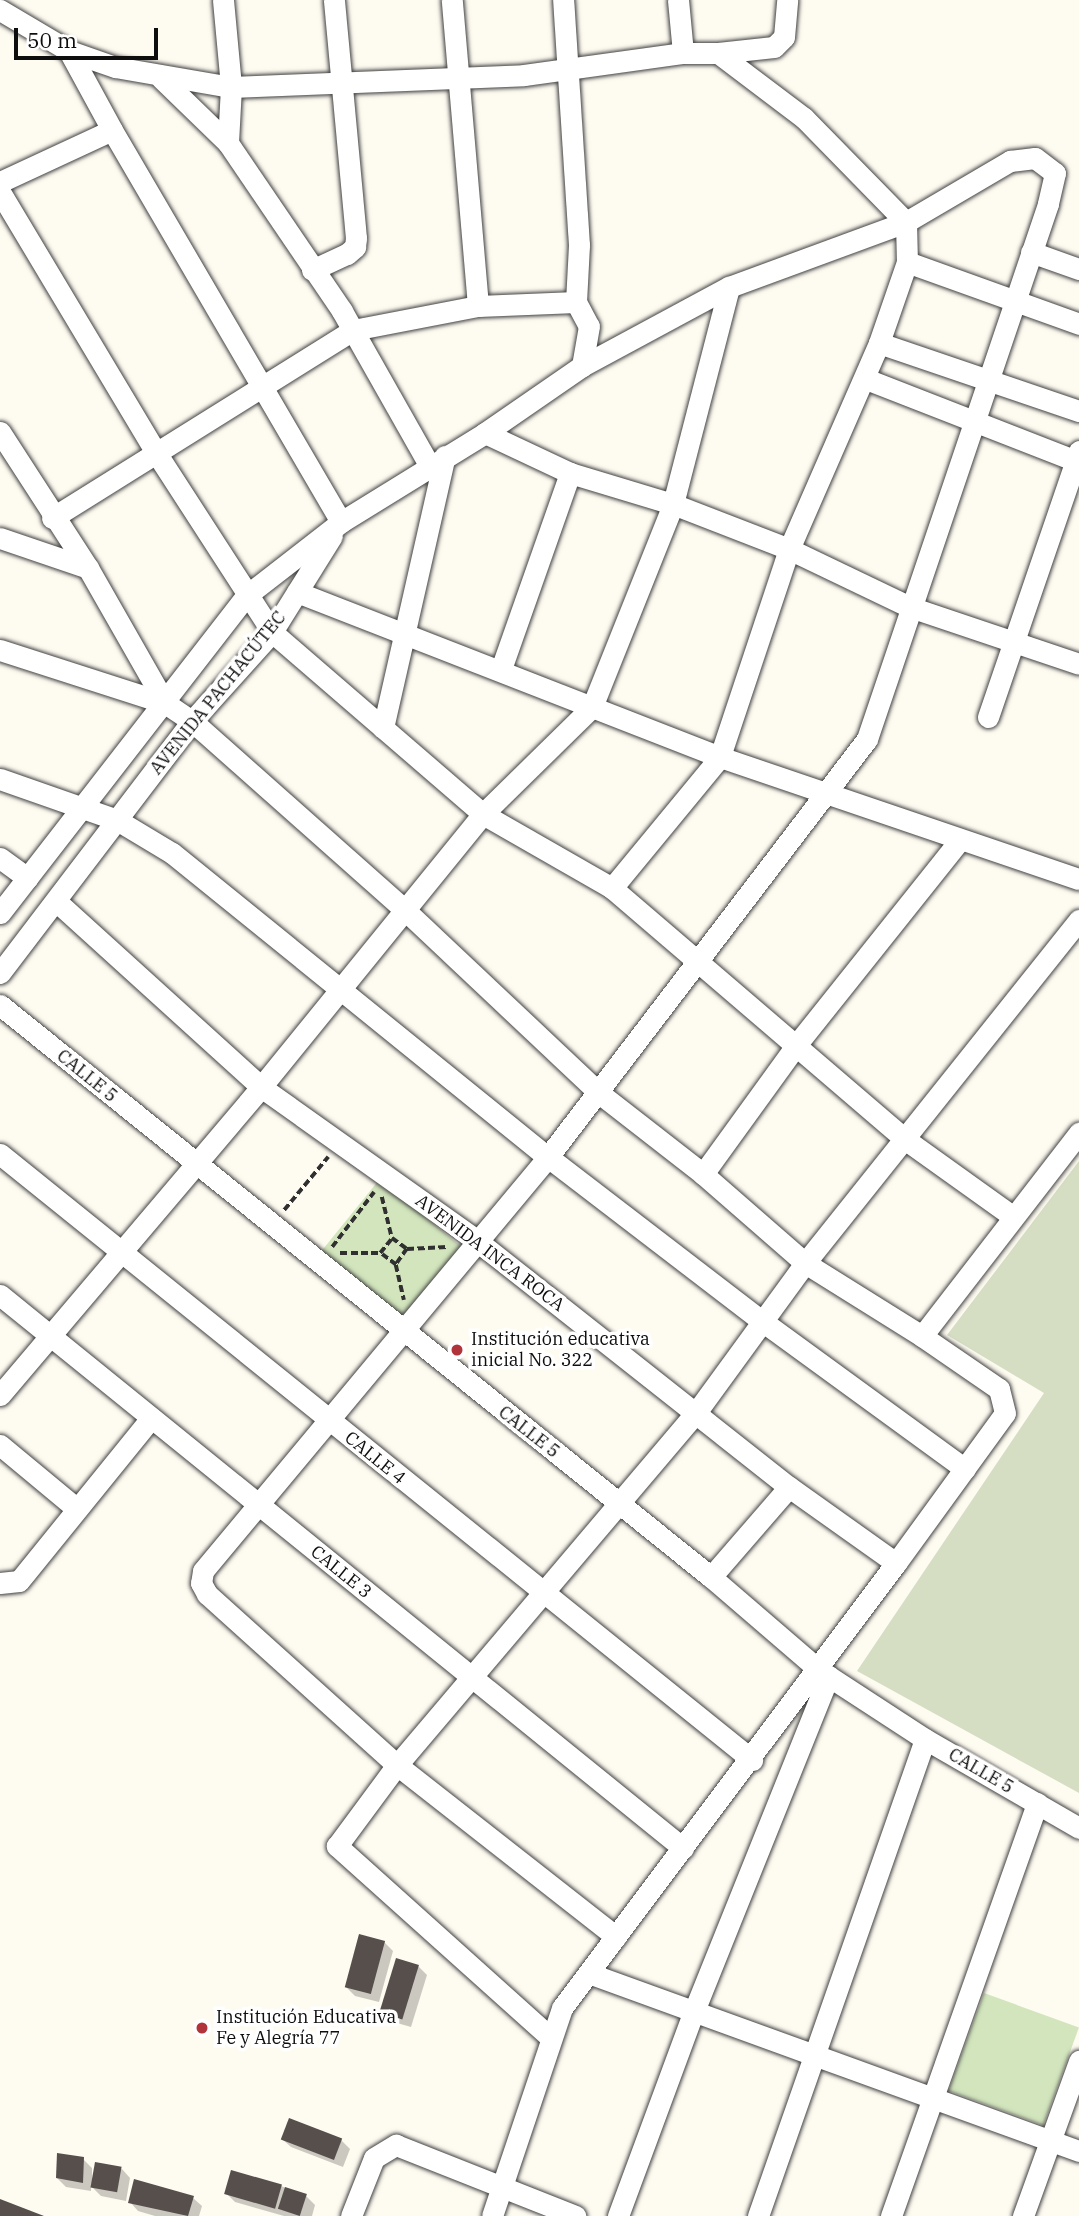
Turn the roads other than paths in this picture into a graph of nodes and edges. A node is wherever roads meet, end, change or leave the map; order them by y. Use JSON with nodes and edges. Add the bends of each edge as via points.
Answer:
{"nodes":[{"id":1,"x":223,"y":0,"type":"edge"},
{"id":2,"x":334,"y":0,"type":"edge"},
{"id":3,"x":452,"y":0,"type":"edge"},
{"id":4,"x":563,"y":0,"type":"edge"},
{"id":5,"x":678,"y":0,"type":"edge"},
{"id":6,"x":787,"y":0,"type":"edge"},
{"id":7,"x":0,"y":10,"type":"edge"},
{"id":8,"x":69,"y":51,"type":"junction"},
{"id":9,"x":683,"y":53,"type":"junction"},
{"id":10,"x":718,"y":53,"type":"junction"},
{"id":11,"x":568,"y":70,"type":"junction"},
{"id":12,"x":161,"y":78,"type":"junction"},
{"id":13,"x":458,"y":78,"type":"junction"},
{"id":14,"x":340,"y":85,"type":"junction"},
{"id":15,"x":230,"y":87,"type":"junction"},
{"id":16,"x":111,"y":130,"type":"junction"},
{"id":17,"x":228,"y":143,"type":"junction"},
{"id":18,"x":0,"y":182,"type":"edge"},
{"id":19,"x":0,"y":192,"type":"edge"},
{"id":20,"x":906,"y":222,"type":"junction"},
{"id":21,"x":1031,"y":252,"type":"junction"},
{"id":22,"x":907,"y":262,"type":"junction"},
{"id":23,"x":1079,"y":269,"type":"edge"},
{"id":24,"x":312,"y":270,"type":"junction"},
{"id":25,"x":729,"y":287,"type":"junction"},
{"id":26,"x":1015,"y":301,"type":"junction"},
{"id":27,"x":576,"y":302,"type":"junction"},
{"id":28,"x":478,"y":306,"type":"junction"},
{"id":29,"x":1079,"y":324,"type":"edge"},
{"id":30,"x":353,"y":330,"type":"junction"},
{"id":31,"x":879,"y":343,"type":"junction"},
{"id":32,"x":582,"y":366,"type":"junction"},
{"id":33,"x":866,"y":379,"type":"junction"},
{"id":34,"x":988,"y":383,"type":"junction"},
{"id":35,"x":260,"y":389,"type":"junction"},
{"id":36,"x":1079,"y":411,"type":"edge"},
{"id":37,"x":974,"y":424,"type":"junction"},
{"id":38,"x":0,"y":432,"type":"edge"},
{"id":39,"x":485,"y":433,"type":"junction"},
{"id":40,"x":155,"y":451,"type":"junction"},
{"id":41,"x":1077,"y":456,"type":"edge"},
{"id":42,"x":437,"y":461,"type":"junction"},
{"id":43,"x":570,"y":472,"type":"junction"},
{"id":44,"x":673,"y":504,"type":"junction"},
{"id":45,"x":52,"y":518,"type":"junction"},
{"id":46,"x":341,"y":522,"type":"junction"},
{"id":47,"x":0,"y":538,"type":"edge"},
{"id":48,"x":789,"y":549,"type":"junction"},
{"id":49,"x":88,"y":568,"type":"junction"},
{"id":50,"x":297,"y":593,"type":"junction"},
{"id":51,"x":247,"y":595,"type":"junction"},
{"id":52,"x":910,"y":607,"type":"junction"},
{"id":53,"x":272,"y":632,"type":"junction"},
{"id":54,"x":404,"y":634,"type":"junction"},
{"id":55,"x":1015,"y":643,"type":"junction"},
{"id":56,"x":0,"y":650,"type":"edge"},
{"id":57,"x":1079,"y":664,"type":"edge"},
{"id":58,"x":501,"y":669,"type":"junction"},
{"id":59,"x":165,"y":703,"type":"junction"},
{"id":60,"x":592,"y":707,"type":"junction"},
{"id":61,"x":988,"y":717,"type":"dead end"},
{"id":62,"x":192,"y":721,"type":"junction"},
{"id":63,"x":383,"y":728,"type":"junction"},
{"id":64,"x":720,"y":757,"type":"junction"},
{"id":65,"x":0,"y":779,"type":"edge"},
{"id":66,"x":827,"y":792,"type":"junction"},
{"id":67,"x":81,"y":807,"type":"junction"},
{"id":68,"x":484,"y":814,"type":"junction"},
{"id":69,"x":117,"y":820,"type":"junction"},
{"id":70,"x":960,"y":840,"type":"junction"},
{"id":71,"x":0,"y":858,"type":"edge"},
{"id":72,"x":28,"y":878,"type":"junction"},
{"id":73,"x":1079,"y":879,"type":"edge"},
{"id":74,"x":612,"y":888,"type":"junction"},
{"id":75,"x":56,"y":901,"type":"junction"},
{"id":76,"x":405,"y":910,"type":"junction"},
{"id":77,"x":0,"y":913,"type":"edge"},
{"id":78,"x":1079,"y":920,"type":"edge"},
{"id":79,"x":698,"y":964,"type":"junction"},
{"id":80,"x":0,"y":973,"type":"edge"},
{"id":81,"x":340,"y":990,"type":"junction"},
{"id":82,"x":0,"y":1005,"type":"edge"},
{"id":83,"x":797,"y":1044,"type":"junction"},
{"id":84,"x":261,"y":1087,"type":"junction"},
{"id":85,"x":599,"y":1093,"type":"junction"},
{"id":86,"x":1079,"y":1133,"type":"edge"},
{"id":87,"x":906,"y":1140,"type":"junction"},
{"id":88,"x":0,"y":1154,"type":"edge"},
{"id":89,"x":548,"y":1157,"type":"junction"},
{"id":90,"x":196,"y":1164,"type":"junction"},
{"id":91,"x":703,"y":1174,"type":"junction"},
{"id":92,"x":1012,"y":1216,"type":"junction"},
{"id":93,"x":468,"y":1243,"type":"junction"},
{"id":94,"x":122,"y":1253,"type":"junction"},
{"id":95,"x":805,"y":1263,"type":"junction"},
{"id":96,"x":0,"y":1295,"type":"edge"},
{"id":97,"x":762,"y":1321,"type":"junction"},
{"id":98,"x":403,"y":1332,"type":"junction"},
{"id":99,"x":48,"y":1334,"type":"junction"},
{"id":100,"x":922,"y":1336,"type":"junction"},
{"id":101,"x":0,"y":1395,"type":"edge"},
{"id":102,"x":695,"y":1414,"type":"junction"},
{"id":103,"x":151,"y":1418,"type":"junction"},
{"id":104,"x":331,"y":1423,"type":"junction"},
{"id":105,"x":0,"y":1445,"type":"edge"},
{"id":106,"x":965,"y":1469,"type":"junction"},
{"id":107,"x":789,"y":1487,"type":"junction"},
{"id":108,"x":620,"y":1503,"type":"junction"},
{"id":109,"x":260,"y":1506,"type":"junction"},
{"id":110,"x":77,"y":1509,"type":"junction"},
{"id":111,"x":896,"y":1563,"type":"junction"},
{"id":112,"x":711,"y":1577,"type":"junction"},
{"id":113,"x":0,"y":1583,"type":"edge"},
{"id":114,"x":544,"y":1593,"type":"junction"},
{"id":115,"x":824,"y":1673,"type":"junction"},
{"id":116,"x":474,"y":1679,"type":"junction"},
{"id":117,"x":925,"y":1739,"type":"junction"},
{"id":118,"x":752,"y":1760,"type":"junction"},
{"id":119,"x":397,"y":1765,"type":"junction"},
{"id":120,"x":1037,"y":1803,"type":"junction"},
{"id":121,"x":1079,"y":1828,"type":"edge"},
{"id":122,"x":683,"y":1848,"type":"junction"},
{"id":123,"x":616,"y":1937,"type":"junction"},
{"id":124,"x":591,"y":1974,"type":"junction"},
{"id":125,"x":694,"y":2011,"type":"junction"},
{"id":126,"x":551,"y":2038,"type":"junction"},
{"id":127,"x":817,"y":2056,"type":"junction"},
{"id":128,"x":1079,"y":2062,"type":"edge"},
{"id":129,"x":935,"y":2098,"type":"junction"},
{"id":130,"x":1050,"y":2140,"type":"junction"},
{"id":131,"x":1079,"y":2151,"type":"edge"},
{"id":132,"x":503,"y":2186,"type":"junction"},
{"id":133,"x":351,"y":2216,"type":"edge"},
{"id":134,"x":492,"y":2216,"type":"edge"},
{"id":135,"x":575,"y":2216,"type":"edge"},
{"id":136,"x":618,"y":2216,"type":"edge"},
{"id":137,"x":758,"y":2216,"type":"edge"},
{"id":138,"x":891,"y":2216,"type":"edge"},
{"id":139,"x":1023,"y":2216,"type":"edge"}],
"edges":[{"from":1,"to":15,"type":"street"},
{"from":2,"to":14,"type":"street"},
{"from":3,"to":13,"type":"street"},
{"from":4,"to":11,"type":"street"},
{"from":5,"to":9,"type":"street"},
{"from":6,"to":10,"type":"street","via":[[784,37],[775,47]]},
{"from":7,"to":8,"type":"street"},
{"from":8,"to":12,"type":"street"},
{"from":8,"to":16,"type":"street"},
{"from":9,"to":10,"type":"street"},
{"from":9,"to":11,"type":"street"},
{"from":10,"to":20,"type":"street","via":[[804,118]]},
{"from":11,"to":13,"type":"street"},
{"from":11,"to":27,"type":"street","via":[[579,245]]},
{"from":12,"to":15,"type":"street"},
{"from":12,"to":17,"type":"street"},
{"from":13,"to":14,"type":"street"},
{"from":13,"to":28,"type":"street"},
{"from":14,"to":15,"type":"street"},
{"from":14,"to":24,"type":"street","via":[[355,247]]},
{"from":15,"to":17,"type":"street"},
{"from":16,"to":18,"type":"street"},
{"from":16,"to":35,"type":"street"},
{"from":17,"to":24,"type":"street"},
{"from":19,"to":40,"type":"street"},
{"from":20,"to":21,"type":"street","via":[[1010,161],[1035,158],[1049,165],[1055,180]]},
{"from":20,"to":22,"type":"street"},
{"from":20,"to":25,"type":"street"},
{"from":21,"to":23,"type":"street"},
{"from":21,"to":26,"type":"street"},
{"from":22,"to":26,"type":"street"},
{"from":22,"to":31,"type":"street"},
{"from":24,"to":30,"type":"street"},
{"from":25,"to":32,"type":"street"},
{"from":25,"to":44,"type":"street"},
{"from":26,"to":29,"type":"street"},
{"from":26,"to":34,"type":"street"},
{"from":27,"to":28,"type":"street"},
{"from":27,"to":32,"type":"street","via":[[589,326]]},
{"from":28,"to":30,"type":"street"},
{"from":30,"to":35,"type":"street"},
{"from":30,"to":42,"type":"street"},
{"from":31,"to":33,"type":"street"},
{"from":31,"to":34,"type":"street"},
{"from":32,"to":39,"type":"street"},
{"from":33,"to":37,"type":"street"},
{"from":33,"to":48,"type":"street"},
{"from":34,"to":36,"type":"street"},
{"from":34,"to":37,"type":"street"},
{"from":35,"to":40,"type":"street"},
{"from":35,"to":46,"type":"street"},
{"from":37,"to":41,"type":"street"},
{"from":37,"to":52,"type":"street"},
{"from":38,"to":45,"type":"street"},
{"from":39,"to":42,"type":"street"},
{"from":39,"to":43,"type":"street"},
{"from":40,"to":45,"type":"street"},
{"from":40,"to":51,"type":"street"},
{"from":41,"to":55,"type":"street"},
{"from":42,"to":46,"type":"street"},
{"from":42,"to":54,"type":"street"},
{"from":43,"to":44,"type":"street"},
{"from":43,"to":58,"type":"street"},
{"from":44,"to":48,"type":"street"},
{"from":44,"to":60,"type":"street"},
{"from":45,"to":49,"type":"street"},
{"from":46,"to":50,"type":"street","name":"AVENIDA PACHACÚTEC"},
{"from":46,"to":51,"type":"street","name":"AVENIDA PACHACÚTEC"},
{"from":47,"to":49,"type":"street"},
{"from":48,"to":52,"type":"street"},
{"from":48,"to":64,"type":"street"},
{"from":49,"to":59,"type":"street"},
{"from":50,"to":53,"type":"street","name":"AVENIDA PACHACÚTEC"},
{"from":50,"to":54,"type":"street"},
{"from":51,"to":53,"type":"street"},
{"from":51,"to":59,"type":"street","name":"AVENIDA PACHACÚTEC"},
{"from":52,"to":55,"type":"street"},
{"from":52,"to":66,"type":"street","via":[[867,739]]},
{"from":53,"to":62,"type":"street","name":"AVENIDA PACHACÚTEC"},
{"from":53,"to":63,"type":"street"},
{"from":54,"to":58,"type":"street"},
{"from":54,"to":63,"type":"street"},
{"from":55,"to":57,"type":"street"},
{"from":55,"to":61,"type":"street"},
{"from":56,"to":59,"type":"street"},
{"from":58,"to":60,"type":"street"},
{"from":59,"to":62,"type":"street"},
{"from":59,"to":67,"type":"street","name":"AVENIDA PACHACÚTEC"},
{"from":60,"to":64,"type":"street"},
{"from":60,"to":68,"type":"street"},
{"from":62,"to":69,"type":"street","name":"AVENIDA PACHACÚTEC"},
{"from":62,"to":76,"type":"street"},
{"from":63,"to":68,"type":"street"},
{"from":64,"to":66,"type":"street"},
{"from":64,"to":74,"type":"street"},
{"from":65,"to":67,"type":"street"},
{"from":66,"to":70,"type":"street"},
{"from":66,"to":79,"type":"street"},
{"from":67,"to":69,"type":"street"},
{"from":67,"to":72,"type":"street","name":"AVENIDA PACHACÚTEC"},
{"from":68,"to":74,"type":"street"},
{"from":68,"to":76,"type":"street"},
{"from":69,"to":75,"type":"street","name":"AVENIDA PACHACÚTEC"},
{"from":69,"to":81,"type":"street","via":[[222,891]]},
{"from":70,"to":73,"type":"street"},
{"from":70,"to":83,"type":"street"},
{"from":71,"to":72,"type":"street"},
{"from":72,"to":77,"type":"street","name":"AVENIDA PACHACÚTEC"},
{"from":74,"to":79,"type":"street"},
{"from":75,"to":80,"type":"street","name":"AVENIDA PACHACÚTEC"},
{"from":75,"to":84,"type":"street","name":"AVENIDA INCA ROCA"},
{"from":76,"to":81,"type":"street"},
{"from":76,"to":85,"type":"street"},
{"from":78,"to":87,"type":"street"},
{"from":79,"to":83,"type":"street"},
{"from":79,"to":85,"type":"street"},
{"from":81,"to":84,"type":"street"},
{"from":81,"to":89,"type":"street"},
{"from":82,"to":90,"type":"street","name":"CALLE 5"},
{"from":83,"to":87,"type":"street"},
{"from":83,"to":91,"type":"street"},
{"from":84,"to":90,"type":"street"},
{"from":84,"to":93,"type":"street","name":"AVENIDA INCA ROCA"},
{"from":85,"to":89,"type":"street"},
{"from":85,"to":91,"type":"street"},
{"from":86,"to":92,"type":"street"},
{"from":87,"to":92,"type":"street"},
{"from":87,"to":95,"type":"street"},
{"from":88,"to":94,"type":"street","name":"CALLE 4"},
{"from":89,"to":93,"type":"street"},
{"from":89,"to":97,"type":"street"},
{"from":90,"to":94,"type":"street"},
{"from":90,"to":98,"type":"street","name":"CALLE 5"},
{"from":91,"to":95,"type":"street"},
{"from":92,"to":100,"type":"street"},
{"from":93,"to":98,"type":"street"},
{"from":93,"to":102,"type":"street","name":"AVENIDA INCA ROCA"},
{"from":94,"to":99,"type":"street"},
{"from":94,"to":104,"type":"street","name":"CALLE 4"},
{"from":95,"to":97,"type":"street"},
{"from":95,"to":100,"type":"street"},
{"from":96,"to":99,"type":"street","name":"CALLE 3"},
{"from":97,"to":102,"type":"street"},
{"from":97,"to":106,"type":"street"},
{"from":98,"to":104,"type":"street"},
{"from":98,"to":108,"type":"street","name":"CALLE 5"},
{"from":99,"to":101,"type":"street"},
{"from":99,"to":103,"type":"street","name":"CALLE 3"},
{"from":100,"to":106,"type":"street","via":[[999,1389],[1004,1402],[1005,1413]]},
{"from":102,"to":107,"type":"street","name":"AVENIDA INCA ROCA"},
{"from":102,"to":108,"type":"street"},
{"from":103,"to":109,"type":"street","name":"CALLE 3"},
{"from":103,"to":110,"type":"street"},
{"from":104,"to":109,"type":"street"},
{"from":104,"to":114,"type":"street","name":"CALLE 4"},
{"from":105,"to":110,"type":"street"},
{"from":106,"to":111,"type":"street"},
{"from":107,"to":111,"type":"street","name":"AVENIDA INCA ROCA"},
{"from":107,"to":112,"type":"street"},
{"from":108,"to":112,"type":"street","name":"CALLE 5"},
{"from":108,"to":114,"type":"street"},
{"from":109,"to":116,"type":"street","name":"CALLE 3"},
{"from":109,"to":119,"type":"street","via":[[210,1560],[201,1583],[207,1594]]},
{"from":110,"to":113,"type":"street","via":[[19,1581]]},
{"from":111,"to":115,"type":"street"},
{"from":112,"to":115,"type":"street","name":"CALLE 5"},
{"from":114,"to":116,"type":"street"},
{"from":114,"to":118,"type":"street","name":"CALLE 4"},
{"from":115,"to":117,"type":"street","name":"CALLE 5"},
{"from":115,"to":118,"type":"street"},
{"from":115,"to":125,"type":"street"},
{"from":116,"to":119,"type":"street"},
{"from":116,"to":122,"type":"street","name":"CALLE 3"},
{"from":117,"to":120,"type":"street","name":"CALLE 5"},
{"from":117,"to":127,"type":"street"},
{"from":118,"to":122,"type":"street"},
{"from":119,"to":123,"type":"street"},
{"from":119,"to":126,"type":"street","via":[[337,1846]]},
{"from":120,"to":121,"type":"street","name":"CALLE 5"},
{"from":120,"to":129,"type":"street"},
{"from":122,"to":123,"type":"street"},
{"from":123,"to":124,"type":"street"},
{"from":124,"to":125,"type":"street"},
{"from":124,"to":126,"type":"street","via":[[562,2008]]},
{"from":125,"to":127,"type":"street"},
{"from":125,"to":136,"type":"street"},
{"from":126,"to":132,"type":"street"},
{"from":127,"to":129,"type":"street"},
{"from":127,"to":137,"type":"street"},
{"from":128,"to":130,"type":"street"},
{"from":129,"to":130,"type":"street"},
{"from":129,"to":138,"type":"street"},
{"from":130,"to":131,"type":"street"},
{"from":130,"to":139,"type":"street"},
{"from":132,"to":133,"type":"street","via":[[396,2145],[374,2158]]},
{"from":132,"to":134,"type":"street"},
{"from":132,"to":135,"type":"street"}]}
